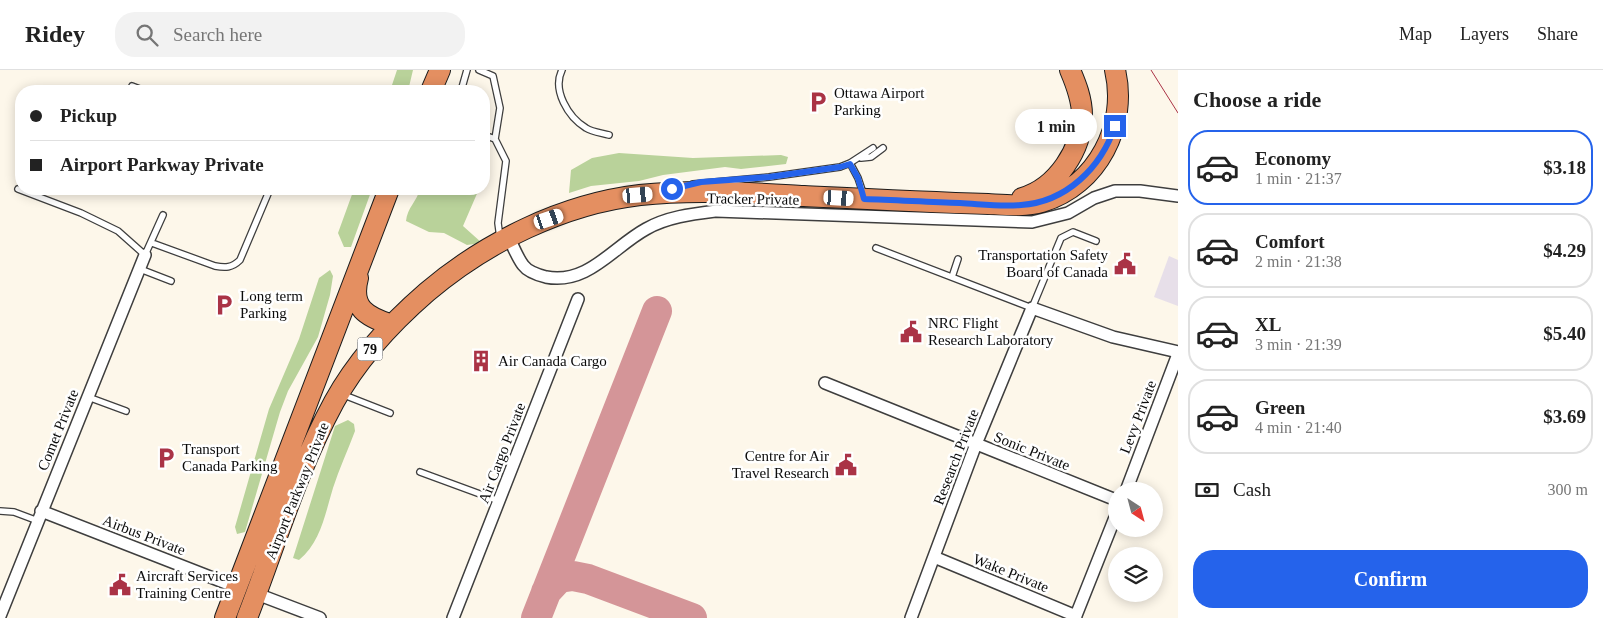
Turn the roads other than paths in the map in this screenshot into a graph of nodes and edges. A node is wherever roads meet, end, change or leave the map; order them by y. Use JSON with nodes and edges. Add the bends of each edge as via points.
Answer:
{"nodes":[{"id":1,"x":426,"y":70,"type":"edge"},
{"id":2,"x":440,"y":70,"type":"edge"},
{"id":3,"x":468,"y":70,"type":"edge"},
{"id":4,"x":479,"y":70,"type":"edge"},
{"id":5,"x":562,"y":70,"type":"edge"},
{"id":6,"x":1070,"y":70,"type":"edge"},
{"id":7,"x":1115,"y":70,"type":"edge"},
{"id":8,"x":422,"y":85,"type":"edge"},
{"id":9,"x":434,"y":85,"type":"edge"},
{"id":10,"x":463,"y":85,"type":"edge"},
{"id":11,"x":609,"y":135,"type":"dead end"},
{"id":12,"x":490,"y":137,"type":"edge"},
{"id":13,"x":496,"y":139,"type":"junction"},
{"id":14,"x":873,"y":148,"type":"dead end"},
{"id":15,"x":882,"y":148,"type":"dead end"},
{"id":16,"x":858,"y":158,"type":"junction"},
{"id":17,"x":850,"y":164,"type":"junction"},
{"id":18,"x":657,"y":193,"type":"junction"},
{"id":19,"x":34,"y":195,"type":"edge"},
{"id":20,"x":267,"y":195,"type":"edge"},
{"id":21,"x":387,"y":195,"type":"edge"},
{"id":22,"x":1178,"y":196,"type":"edge"},
{"id":23,"x":864,"y":199,"type":"junction"},
{"id":24,"x":988,"y":204,"type":"junction"},
{"id":25,"x":163,"y":215,"type":"dead end"},
{"id":26,"x":505,"y":240,"type":"junction"},
{"id":27,"x":1096,"y":241,"type":"dead end"},
{"id":28,"x":152,"y":243,"type":"junction"},
{"id":29,"x":876,"y":248,"type":"dead end"},
{"id":30,"x":364,"y":252,"type":"junction"},
{"id":31,"x":146,"y":255,"type":"junction"},
{"id":32,"x":958,"y":259,"type":"dead end"},
{"id":33,"x":140,"y":269,"type":"junction"},
{"id":34,"x":952,"y":277,"type":"junction"},
{"id":35,"x":171,"y":281,"type":"dead end"},
{"id":36,"x":578,"y":299,"type":"dead end"},
{"id":37,"x":1032,"y":308,"type":"junction"},
{"id":38,"x":392,"y":324,"type":"junction"},
{"id":39,"x":1178,"y":353,"type":"edge"},
{"id":40,"x":825,"y":383,"type":"dead end"},
{"id":41,"x":339,"y":393,"type":"junction"},
{"id":42,"x":88,"y":397,"type":"junction"},
{"id":43,"x":126,"y":411,"type":"dead end"},
{"id":44,"x":390,"y":414,"type":"dead end"},
{"id":45,"x":976,"y":444,"type":"junction"},
{"id":46,"x":420,"y":472,"type":"dead end"},
{"id":47,"x":1129,"y":482,"type":"edge"},
{"id":48,"x":1108,"y":497,"type":"edge"},
{"id":49,"x":499,"y":501,"type":"junction"},
{"id":50,"x":0,"y":511,"type":"edge"},
{"id":51,"x":40,"y":516,"type":"junction"},
{"id":52,"x":1108,"y":535,"type":"edge"},
{"id":53,"x":934,"y":557,"type":"junction"},
{"id":54,"x":236,"y":587,"type":"junction"},
{"id":55,"x":256,"y":594,"type":"junction"},
{"id":56,"x":0,"y":616,"type":"edge"},
{"id":57,"x":1076,"y":617,"type":"edge"},
{"id":58,"x":224,"y":618,"type":"edge"},
{"id":59,"x":247,"y":618,"type":"edge"},
{"id":60,"x":320,"y":618,"type":"edge"},
{"id":61,"x":453,"y":618,"type":"edge"},
{"id":62,"x":911,"y":618,"type":"edge"}],
"edges":[{"from":1,"to":8,"type":"highway"},
{"from":2,"to":9,"type":"highway"},
{"from":3,"to":10,"type":"lane"},
{"from":4,"to":13,"type":"lane","via":[[493,76],[500,108]]},
{"from":5,"to":11,"type":"lane","via":[[557,79],[562,100],[576,120],[588,129]]},
{"from":6,"to":24,"type":"highway","name":"Airport Parkway Private","number":"79","via":[[1082,115],[1079,136],[1068,161],[1038,191]]},
{"from":7,"to":24,"type":"highway","name":"Airport Parkway Private","number":"79","via":[[1118,111],[1110,140],[1094,166],[1066,190],[1042,202]]},
{"from":12,"to":13,"type":"lane"},
{"from":13,"to":26,"type":"lane","via":[[506,161],[498,222]]},
{"from":14,"to":16,"type":"lane"},
{"from":15,"to":16,"type":"lane","via":[[871,157]]},
{"from":16,"to":17,"type":"lane"},
{"from":17,"to":18,"type":"lane","via":[[769,177],[701,182]]},
{"from":17,"to":23,"type":"lane"},
{"from":18,"to":23,"type":"highway","name":"Airport Parkway Private","number":"79","via":[[699,191]]},
{"from":18,"to":26,"type":"highway","name":"Airport Parkway Private","number":"79","via":[[583,207]]},
{"from":19,"to":31,"type":"lane","via":[[118,231]]},
{"from":20,"to":28,"type":"lane","via":[[240,260],[232,266],[215,266]]},
{"from":21,"to":30,"type":"highway","name":"Airport Parkway Private"},
{"from":22,"to":26,"type":"street","name":"Tracker Private","via":[[1115,191],[1068,212],[1032,222],[716,210],[663,221],[646,228],[589,270],[558,278],[539,275],[523,266]]},
{"from":23,"to":24,"type":"highway","name":"Airport Parkway Private","number":"79"},
{"from":25,"to":28,"type":"lane"},
{"from":26,"to":38,"type":"highway","name":"Airport Parkway Private","number":"79","via":[[438,283]]},
{"from":27,"to":37,"type":"lane","via":[[1072,232],[1061,238]]},
{"from":28,"to":31,"type":"lane"},
{"from":29,"to":34,"type":"lane"},
{"from":30,"to":38,"type":"highway","via":[[357,282],[358,302],[367,315]]},
{"from":30,"to":54,"type":"highway","name":"Airport Parkway Private"},
{"from":31,"to":33,"type":"street","name":"Comet Private"},
{"from":32,"to":34,"type":"lane"},
{"from":33,"to":35,"type":"lane"},
{"from":33,"to":42,"type":"street","name":"Comet Private"},
{"from":34,"to":37,"type":"lane"},
{"from":36,"to":49,"type":"street","name":"Air Cargo Private"},
{"from":37,"to":39,"type":"street","via":[[1106,335]]},
{"from":37,"to":45,"type":"street","name":"Research Private"},
{"from":38,"to":41,"type":"highway","name":"Airport Parkway Private","number":"79"},
{"from":39,"to":47,"type":"street","name":"Levy Private"},
{"from":40,"to":45,"type":"street","name":"Sonic Private"},
{"from":41,"to":44,"type":"lane"},
{"from":41,"to":55,"type":"highway","name":"Airport Parkway Private","number":"79","via":[[308,457]]},
{"from":42,"to":43,"type":"lane"},
{"from":42,"to":51,"type":"street","name":"Comet Private"},
{"from":45,"to":48,"type":"street","name":"Sonic Private"},
{"from":45,"to":53,"type":"street","name":"Research Private"},
{"from":46,"to":49,"type":"lane"},
{"from":49,"to":61,"type":"street","name":"Air Cargo Private"},
{"from":50,"to":51,"type":"lane"},
{"from":51,"to":54,"type":"street","name":"Airbus Private"},
{"from":51,"to":56,"type":"street","name":"Comet Private"},
{"from":52,"to":57,"type":"street"},
{"from":53,"to":57,"type":"street","name":"Wake Private"},
{"from":53,"to":62,"type":"street","name":"Research Private"},
{"from":54,"to":55,"type":"highway"},
{"from":54,"to":58,"type":"highway","name":"Airport Parkway Private"},
{"from":55,"to":59,"type":"highway","name":"Airport Parkway Private","number":"79"},
{"from":55,"to":60,"type":"street"}]}
